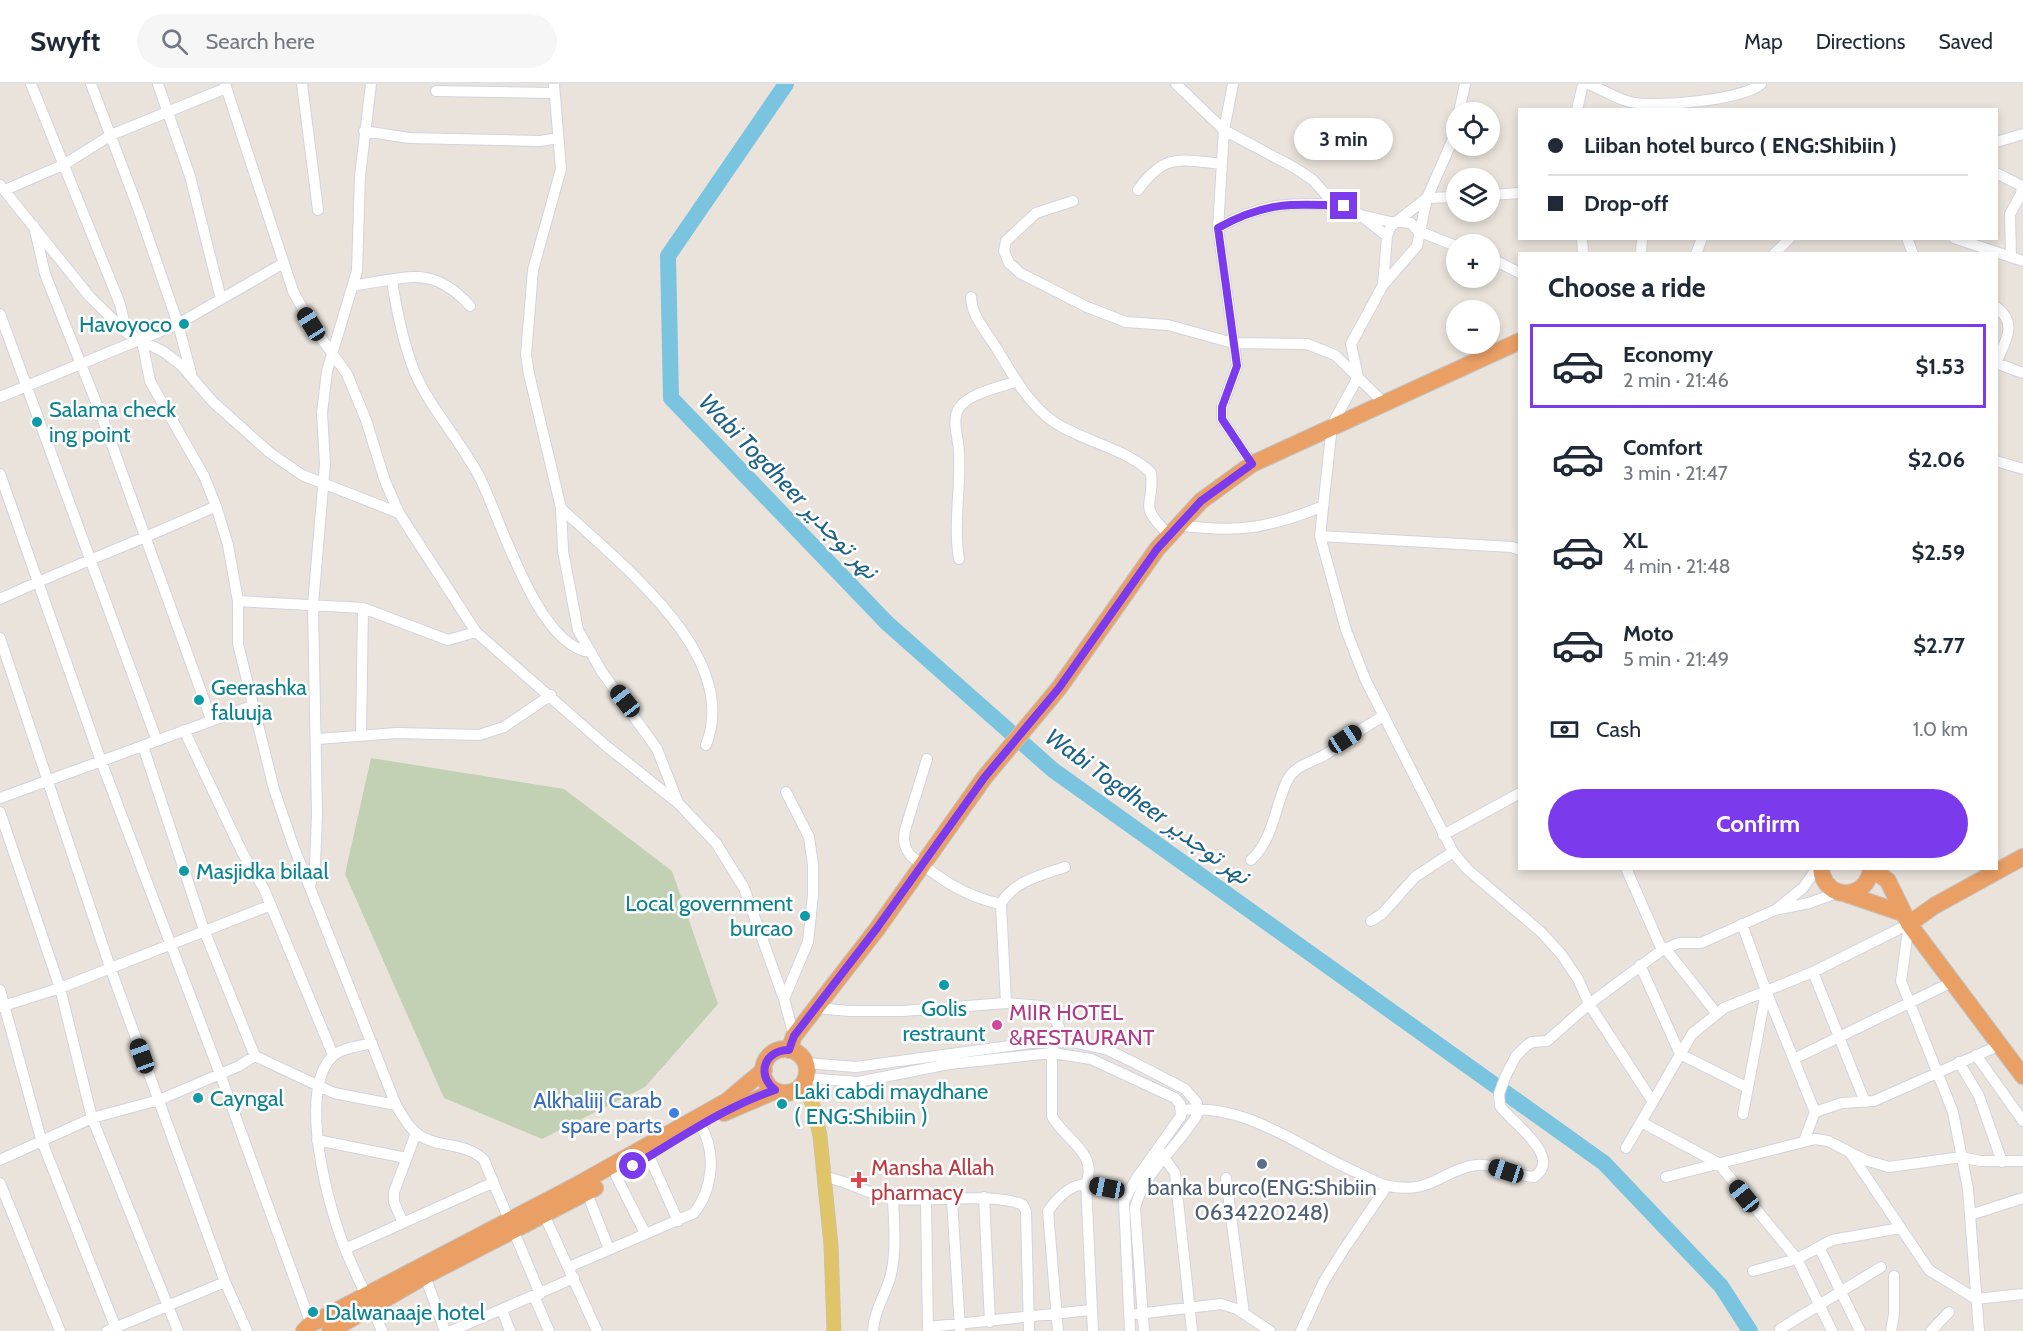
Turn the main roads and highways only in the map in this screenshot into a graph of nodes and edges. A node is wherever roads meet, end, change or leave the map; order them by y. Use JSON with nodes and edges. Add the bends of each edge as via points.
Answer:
{"nodes":[{"id":1,"x":1518,"y":342,"type":"edge"},
{"id":2,"x":2023,"y":857,"type":"edge"},
{"id":3,"x":1822,"y":870,"type":"edge"},
{"id":4,"x":1870,"y":870,"type":"edge"},
{"id":5,"x":1874,"y":870,"type":"edge"},
{"id":6,"x":1842,"y":894,"type":"junction"},
{"id":7,"x":1906,"y":919,"type":"junction"},
{"id":8,"x":791,"y":1043,"type":"junction"},
{"id":9,"x":764,"y":1070,"type":"junction"},
{"id":10,"x":2023,"y":1076,"type":"edge"},
{"id":11,"x":803,"y":1077,"type":"junction"},
{"id":12,"x":775,"y":1090,"type":"junction"},
{"id":13,"x":542,"y":1210,"type":"junction"},
{"id":14,"x":510,"y":1226,"type":"junction"},
{"id":15,"x":369,"y":1300,"type":"junction"},
{"id":16,"x":310,"y":1329,"type":"edge"},
{"id":17,"x":330,"y":1331,"type":"edge"},
{"id":18,"x":834,"y":1331,"type":"edge"}],
"edges":[{"from":1,"to":8,"type":"highway","via":[[1252,464],[1201,501],[1173,530],[1059,688],[984,778]]},
{"from":2,"to":7,"type":"highway"},
{"from":3,"to":6,"type":"highway","via":[[1825,882]]},
{"from":4,"to":6,"type":"highway","via":[[1861,890]]},
{"from":5,"to":7,"type":"highway","via":[[1888,881]]},
{"from":6,"to":7,"type":"highway"},
{"from":7,"to":10,"type":"highway"},
{"from":8,"to":9,"type":"highway","via":[[769,1057]]},
{"from":8,"to":11,"type":"highway"},
{"from":9,"to":12,"type":"highway"},
{"from":9,"to":13,"type":"highway","via":[[727,1101]]},
{"from":11,"to":12,"type":"highway","via":[[790,1093]]},
{"from":11,"to":18,"type":"main road","via":[[813,1105],[825,1177]]},
{"from":12,"to":13,"type":"highway","via":[[700,1125],[587,1192]]},
{"from":13,"to":14,"type":"highway"},
{"from":14,"to":15,"type":"highway"},
{"from":14,"to":15,"type":"highway","via":[[426,1276]]},
{"from":15,"to":16,"type":"highway"},
{"from":15,"to":17,"type":"highway"}]}
